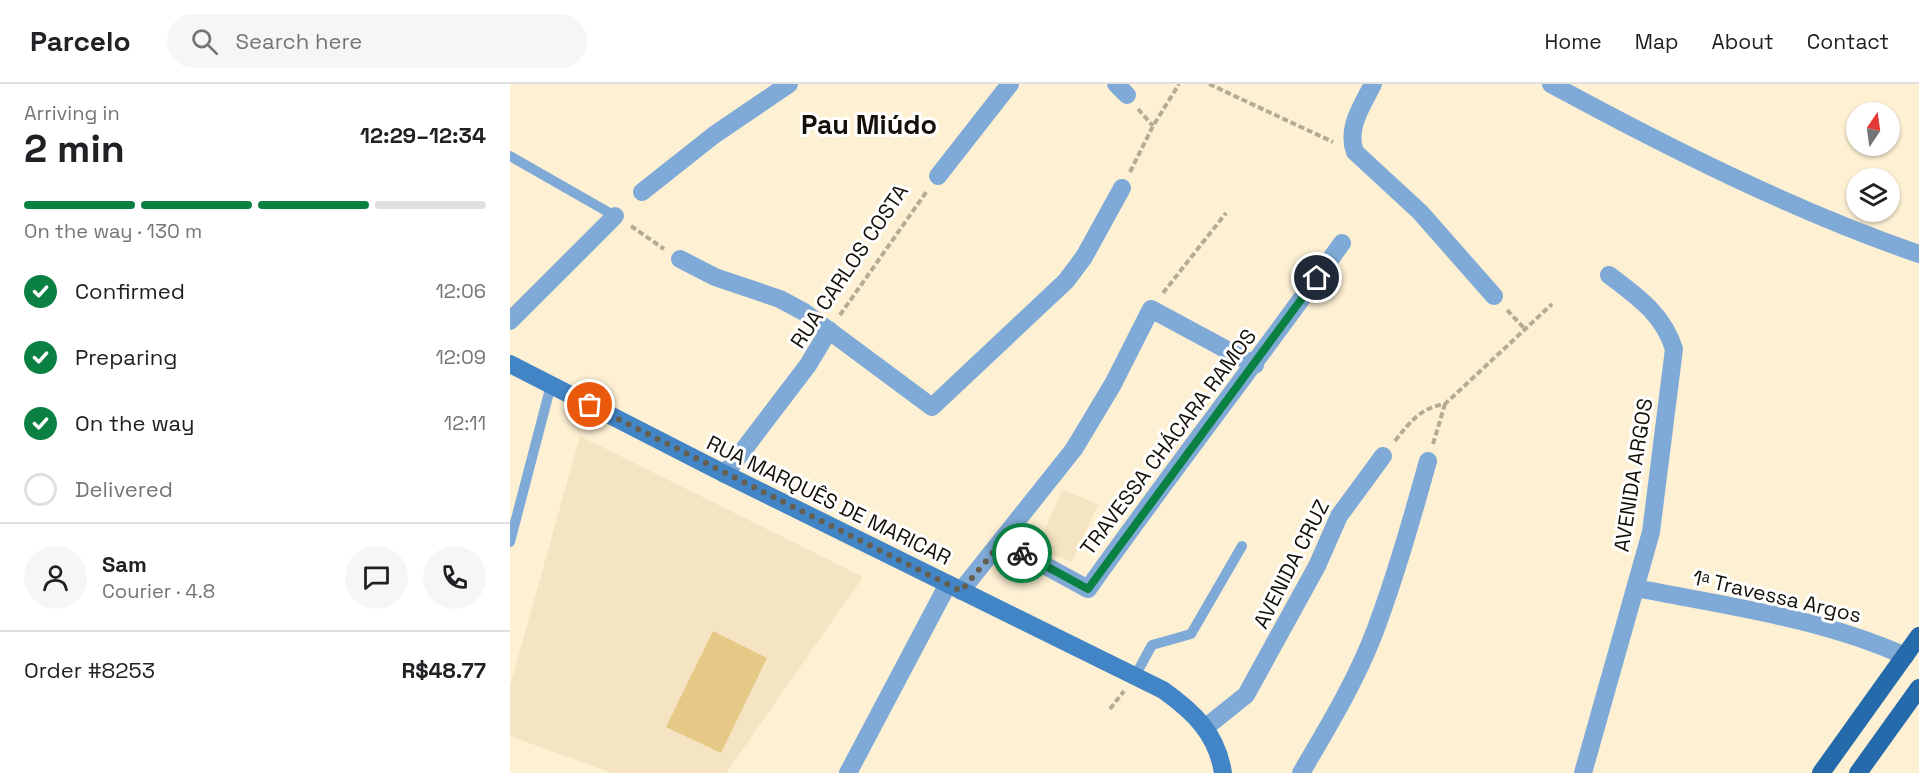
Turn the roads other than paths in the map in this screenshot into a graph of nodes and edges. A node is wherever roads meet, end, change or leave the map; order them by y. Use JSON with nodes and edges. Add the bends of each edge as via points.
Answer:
{"nodes":[{"id":1,"x":789,"y":84,"type":"edge"},
{"id":2,"x":1010,"y":84,"type":"edge"},
{"id":3,"x":1373,"y":84,"type":"edge"},
{"id":4,"x":1551,"y":84,"type":"edge"},
{"id":5,"x":510,"y":156,"type":"edge"},
{"id":6,"x":938,"y":176,"type":"road end"},
{"id":7,"x":1122,"y":188,"type":"road end"},
{"id":8,"x":642,"y":192,"type":"dead end"},
{"id":9,"x":615,"y":216,"type":"joint"},
{"id":10,"x":1342,"y":243,"type":"dead end"},
{"id":11,"x":1919,"y":254,"type":"edge"},
{"id":12,"x":680,"y":259,"type":"road end"},
{"id":13,"x":1609,"y":275,"type":"dead end"},
{"id":14,"x":1494,"y":296,"type":"road end"},
{"id":15,"x":510,"y":321,"type":"edge"},
{"id":16,"x":829,"y":330,"type":"junction"},
{"id":17,"x":510,"y":364,"type":"edge"},
{"id":18,"x":1255,"y":365,"type":"junction"},
{"id":19,"x":551,"y":385,"type":"junction"},
{"id":20,"x":1383,"y":456,"type":"road end"},
{"id":21,"x":1428,"y":461,"type":"road end"},
{"id":22,"x":725,"y":474,"type":"junction"},
{"id":23,"x":510,"y":542,"type":"edge"},
{"id":24,"x":1002,"y":542,"type":"junction"},
{"id":25,"x":1242,"y":546,"type":"dead end"},
{"id":26,"x":954,"y":587,"type":"junction"},
{"id":27,"x":1636,"y":588,"type":"junction"},
{"id":28,"x":1919,"y":636,"type":"edge"},
{"id":29,"x":1905,"y":656,"type":"junction"},
{"id":30,"x":1135,"y":676,"type":"junction"},
{"id":31,"x":1919,"y":688,"type":"edge"},
{"id":32,"x":1206,"y":727,"type":"junction"},
{"id":33,"x":848,"y":773,"type":"edge"},
{"id":34,"x":1222,"y":773,"type":"edge"},
{"id":35,"x":1301,"y":773,"type":"edge"},
{"id":36,"x":1582,"y":773,"type":"edge"},
{"id":37,"x":1821,"y":773,"type":"edge"},
{"id":38,"x":1858,"y":773,"type":"edge"}],
"edges":[{"from":1,"to":8,"type":"street","via":[[714,135]]},
{"from":2,"to":6,"type":"street","name":"RUA CARLOS COSTA"},
{"from":3,"to":14,"type":"street","via":[[1353,125],[1350,140],[1355,153],[1420,212]]},
{"from":4,"to":11,"type":"street","via":[[1818,215]]},
{"from":5,"to":9,"type":"lane"},
{"from":7,"to":16,"type":"street","via":[[1066,281],[932,407]]},
{"from":9,"to":15,"type":"street"},
{"from":10,"to":18,"type":"street","name":"TRAVESSA CHÁCARA RAMOS"},
{"from":12,"to":16,"type":"street","via":[[715,277],[780,299]]},
{"from":13,"to":27,"type":"street","name":"AVENIDA ARGOS","via":[[1653,309],[1668,330],[1674,350],[1651,532]]},
{"from":16,"to":22,"type":"street","name":"RUA CARLOS COSTA","via":[[808,365]]},
{"from":17,"to":19,"type":"main road","name":"RUA MARQUÊS DE MARICAR"},
{"from":18,"to":24,"type":"street","name":"TRAVESSA CHÁCARA RAMOS","via":[[1088,589]]},
{"from":18,"to":24,"type":"street","via":[[1151,309],[1084,434]]},
{"from":19,"to":22,"type":"main road","name":"RUA MARQUÊS DE MARICAR"},
{"from":19,"to":23,"type":"lane"},
{"from":20,"to":32,"type":"street","name":"AVENIDA CRUZ","via":[[1339,516],[1317,566],[1246,695]]},
{"from":21,"to":35,"type":"street","via":[[1375,631],[1344,697]]},
{"from":22,"to":26,"type":"main road","name":"RUA MARQUÊS DE MARICAR"},
{"from":24,"to":26,"type":"street"},
{"from":25,"to":30,"type":"lane","via":[[1191,634],[1152,645]]},
{"from":26,"to":30,"type":"main road","name":"RUA MARQUÊS DE MARICAR"},
{"from":26,"to":33,"type":"street"},
{"from":27,"to":29,"type":"street","name":"1ᵃ Travessa Argos","via":[[1821,626]]},
{"from":27,"to":36,"type":"street","name":"AVENIDA ARGOS"},
{"from":28,"to":29,"type":"main road"},
{"from":29,"to":37,"type":"main road"},
{"from":30,"to":32,"type":"main road","name":"RUA MARQUÊS DE MARICAR","via":[[1186,707]]},
{"from":31,"to":38,"type":"main road"},
{"from":32,"to":34,"type":"main road","name":"RUA MARQUÊS DE MARICAR","via":[[1217,747]]}]}
